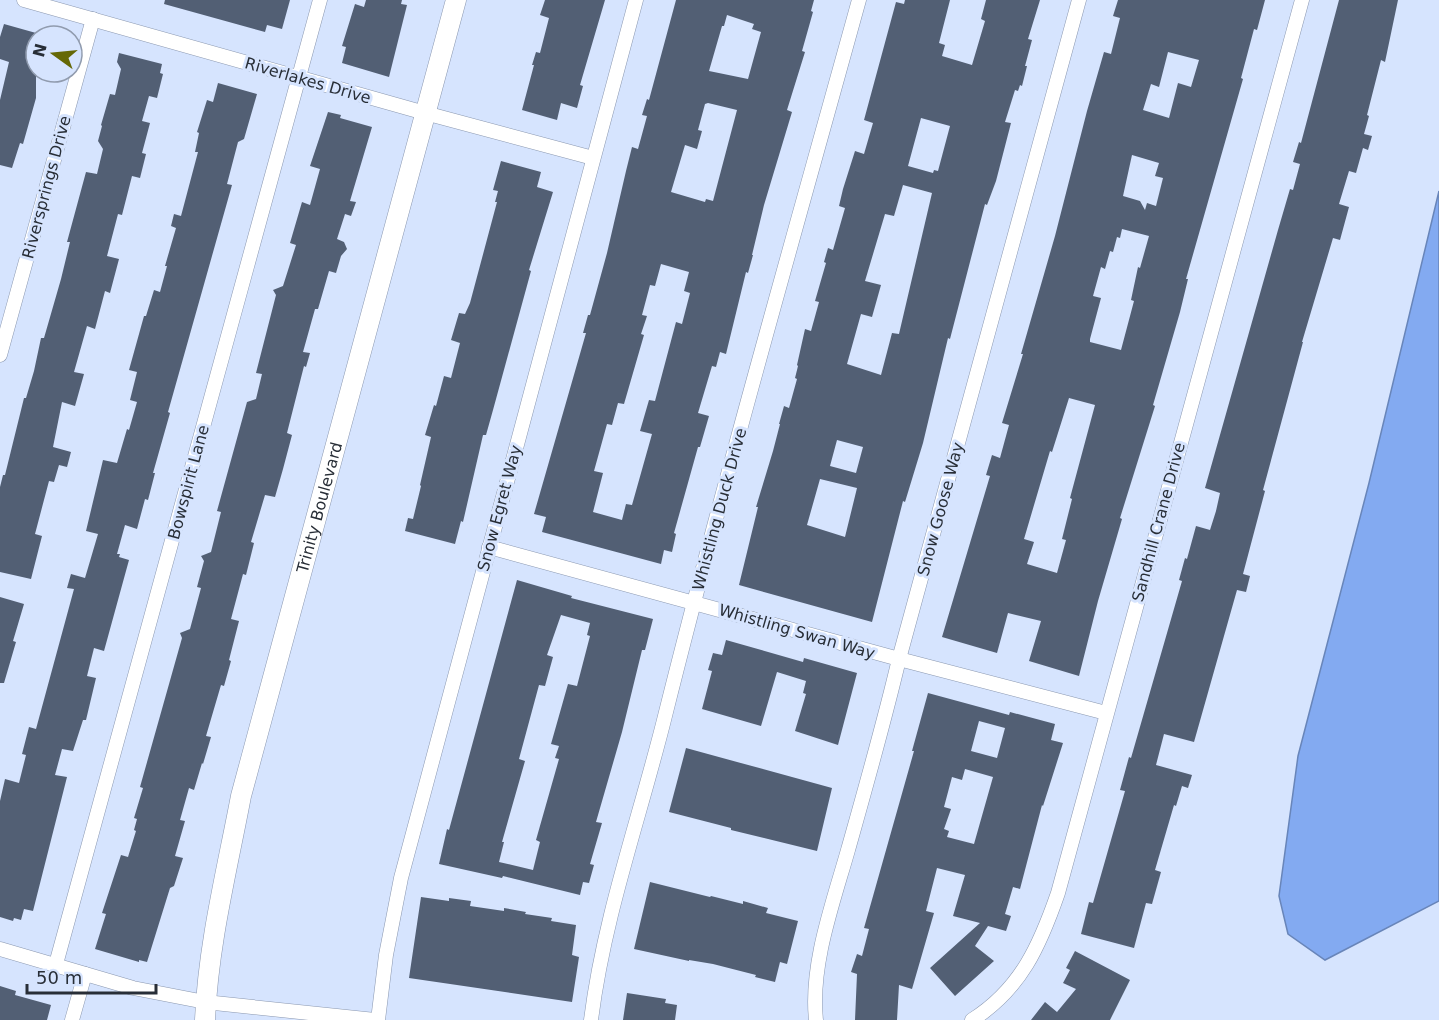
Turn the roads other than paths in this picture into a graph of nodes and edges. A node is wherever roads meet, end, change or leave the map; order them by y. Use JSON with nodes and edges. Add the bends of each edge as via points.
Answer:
{"nodes":[{"id":1,"x":24,"y":0,"type":"edge"},
{"id":2,"x":320,"y":0,"type":"edge"},
{"id":3,"x":456,"y":0,"type":"edge"},
{"id":4,"x":636,"y":0,"type":"edge"},
{"id":5,"x":859,"y":0,"type":"edge"},
{"id":6,"x":1079,"y":0,"type":"edge"},
{"id":7,"x":1302,"y":0,"type":"edge"},
{"id":8,"x":93,"y":19,"type":"junction"},
{"id":9,"x":300,"y":77,"type":"junction"},
{"id":10,"x":425,"y":113,"type":"junction"},
{"id":11,"x":593,"y":158,"type":"junction"},
{"id":12,"x":0,"y":355,"type":"edge"},
{"id":13,"x":489,"y":547,"type":"junction"},
{"id":14,"x":693,"y":602,"type":"junction"},
{"id":15,"x":899,"y":659,"type":"junction"},
{"id":16,"x":1106,"y":713,"type":"junction"},
{"id":17,"x":0,"y":949,"type":"edge"},
{"id":18,"x":56,"y":964,"type":"junction"},
{"id":19,"x":85,"y":974,"type":"junction"},
{"id":20,"x":205,"y":1011,"type":"edge"},
{"id":21,"x":72,"y":1020,"type":"edge"},
{"id":22,"x":376,"y":1020,"type":"edge"},
{"id":23,"x":591,"y":1020,"type":"edge"},
{"id":24,"x":816,"y":1020,"type":"edge"},
{"id":25,"x":972,"y":1020,"type":"edge"}],
"edges":[{"from":1,"to":8,"type":"street","name":"Riverlakes Drive"},
{"from":2,"to":9,"type":"street","name":"Bowspirit Lane"},
{"from":3,"to":10,"type":"main road","name":"Trinity Boulevard"},
{"from":4,"to":11,"type":"street","name":"Snow Egret Way"},
{"from":5,"to":14,"type":"street","name":"Whistling Duck Drive"},
{"from":6,"to":15,"type":"street","name":"Snow Goose Way"},
{"from":7,"to":16,"type":"street","name":"Sandhill Crane Drive"},
{"from":8,"to":9,"type":"street","name":"Riverlakes Drive"},
{"from":8,"to":12,"type":"street","name":"Riversprings Drive"},
{"from":9,"to":10,"type":"street","name":"Riverlakes Drive"},
{"from":9,"to":18,"type":"street","name":"Bowspirit Lane"},
{"from":10,"to":11,"type":"street","name":"Riverlakes Drive"},
{"from":10,"to":20,"type":"main road","name":"Trinity Boulevard","via":[[241,796],[219,906]]},
{"from":11,"to":13,"type":"street","name":"Snow Egret Way"},
{"from":13,"to":14,"type":"street","name":"Whistling Swan Way"},
{"from":13,"to":22,"type":"street","name":"Snow Egret Way","via":[[401,878]]},
{"from":14,"to":15,"type":"street","name":"Whistling Swan Way"},
{"from":14,"to":23,"type":"street","name":"Whistling Duck Drive","via":[[609,919]]},
{"from":15,"to":16,"type":"street","name":"Whistling Swan Way"},
{"from":15,"to":24,"type":"street","name":"Snow Goose Way","via":[[824,934],[815,998]]},
{"from":16,"to":25,"type":"street","name":"Sandhill Crane Drive","via":[[1048,923],[1021,975]]},
{"from":17,"to":18,"type":"street"},
{"from":18,"to":19,"type":"street"},
{"from":19,"to":20,"type":"street"},
{"from":19,"to":21,"type":"street"},
{"from":20,"to":22,"type":"street"}]}
